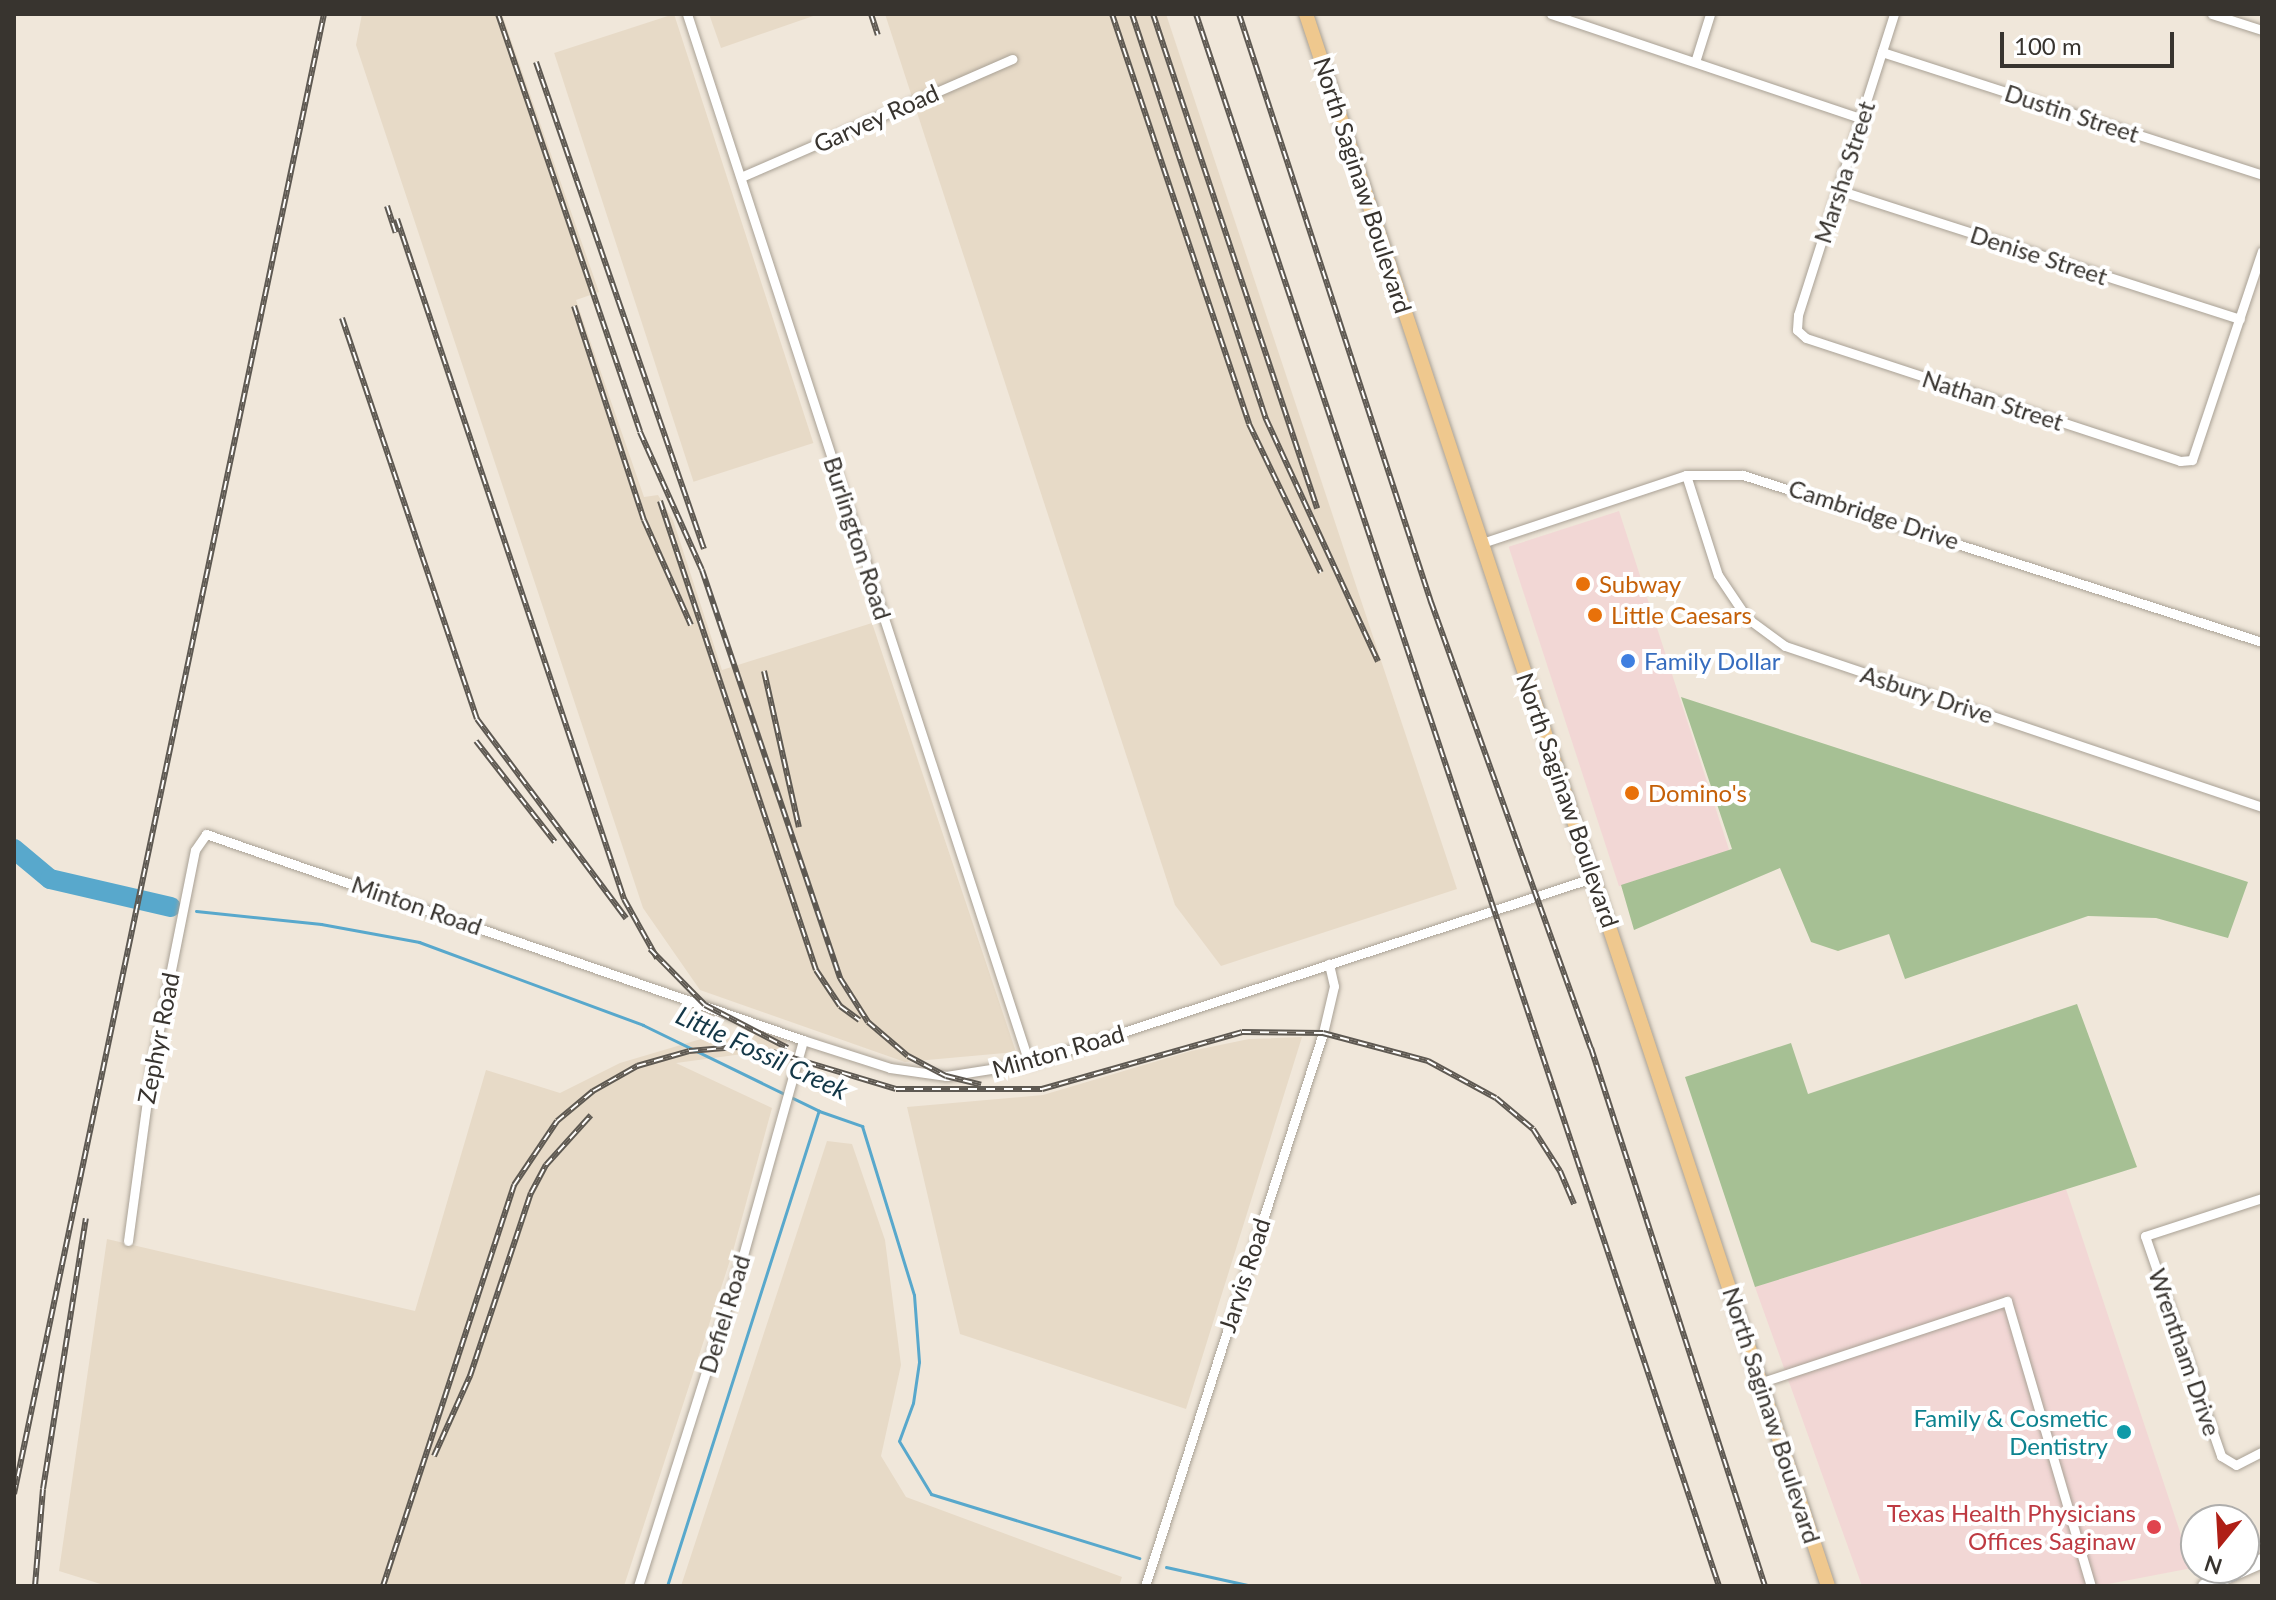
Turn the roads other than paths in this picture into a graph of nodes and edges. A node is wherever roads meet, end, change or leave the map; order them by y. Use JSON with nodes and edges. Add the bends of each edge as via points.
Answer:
{"nodes":[{"id":1,"x":687,"y":14,"type":"edge"},
{"id":2,"x":1306,"y":14,"type":"edge"},
{"id":3,"x":1551,"y":14,"type":"edge"},
{"id":4,"x":1710,"y":14,"type":"edge"},
{"id":5,"x":1894,"y":14,"type":"edge"},
{"id":6,"x":2212,"y":14,"type":"edge"},
{"id":7,"x":2262,"y":30,"type":"edge"},
{"id":8,"x":1882,"y":52,"type":"junction"},
{"id":9,"x":1012,"y":59,"type":"dead end"},
{"id":10,"x":1695,"y":62,"type":"junction"},
{"id":11,"x":1860,"y":118,"type":"junction"},
{"id":12,"x":2262,"y":175,"type":"edge"},
{"id":13,"x":741,"y":177,"type":"junction"},
{"id":14,"x":1838,"y":190,"type":"junction"},
{"id":15,"x":2262,"y":251,"type":"edge"},
{"id":16,"x":2240,"y":319,"type":"junction"},
{"id":17,"x":1797,"y":330,"type":"joint"},
{"id":18,"x":1686,"y":475,"type":"junction"},
{"id":19,"x":1482,"y":543,"type":"junction"},
{"id":20,"x":2262,"y":642,"type":"edge"},
{"id":21,"x":2262,"y":807,"type":"edge"},
{"id":22,"x":202,"y":837,"type":"joint"},
{"id":23,"x":1595,"y":877,"type":"junction"},
{"id":24,"x":1329,"y":964,"type":"junction"},
{"id":25,"x":803,"y":1040,"type":"junction"},
{"id":26,"x":1029,"y":1063,"type":"junction"},
{"id":27,"x":2262,"y":1198,"type":"edge"},
{"id":28,"x":128,"y":1241,"type":"dead end"},
{"id":29,"x":1762,"y":1382,"type":"junction"},
{"id":30,"x":2262,"y":1452,"type":"edge"},
{"id":31,"x":2262,"y":1561,"type":"edge"},
{"id":32,"x":638,"y":1586,"type":"edge"},
{"id":33,"x":1145,"y":1586,"type":"edge"},
{"id":34,"x":1828,"y":1586,"type":"edge"},
{"id":35,"x":2091,"y":1586,"type":"edge"},
{"id":36,"x":2205,"y":1586,"type":"edge"}],
"edges":[{"from":1,"to":13,"type":"street","name":"Burlington Road"},
{"from":2,"to":19,"type":"main road","name":"North Saginaw Boulevard"},
{"from":3,"to":10,"type":"street"},
{"from":4,"to":10,"type":"street"},
{"from":5,"to":8,"type":"street","name":"Marsha Street"},
{"from":6,"to":7,"type":"street"},
{"from":8,"to":11,"type":"street","name":"Marsha Street"},
{"from":8,"to":12,"type":"street","name":"Dustin Street"},
{"from":9,"to":13,"type":"street","name":"Garvey Road"},
{"from":10,"to":11,"type":"street"},
{"from":11,"to":14,"type":"street","name":"Marsha Street"},
{"from":13,"to":26,"type":"street","name":"Burlington Road"},
{"from":14,"to":16,"type":"street","name":"Denise Street"},
{"from":14,"to":17,"type":"street","name":"Marsha Street"},
{"from":15,"to":16,"type":"street"},
{"from":16,"to":17,"type":"street","name":"Nathan Street","via":[[2192,460],[2180,461],[1826,345]]},
{"from":18,"to":19,"type":"street","name":"Cambridge Drive"},
{"from":18,"to":20,"type":"street","name":"Cambridge Drive","via":[[1727,474],[1776,482]]},
{"from":18,"to":21,"type":"street","name":"Asbury Drive","via":[[1718,575],[1747,618],[1785,646]]},
{"from":19,"to":23,"type":"main road","name":"North Saginaw Boulevard"},
{"from":22,"to":25,"type":"street","name":"Minton Road","via":[[221,836]]},
{"from":22,"to":28,"type":"street","name":"Zephyr Road","via":[[195,850],[151,1070]]},
{"from":23,"to":24,"type":"street","name":"Minton Road"},
{"from":23,"to":29,"type":"main road","name":"North Saginaw Boulevard"},
{"from":24,"to":26,"type":"street","name":"Minton Road"},
{"from":24,"to":33,"type":"street","name":"Jarvis Road","via":[[1334,986],[1323,1033]]},
{"from":25,"to":26,"type":"street","name":"Minton Road","via":[[920,1074],[986,1073]]},
{"from":25,"to":32,"type":"street","name":"Defiel Road","via":[[742,1259]]},
{"from":27,"to":30,"type":"street","name":"Wrentham Drive","via":[[2145,1236],[2219,1452],[2231,1464]]},
{"from":29,"to":34,"type":"main road","name":"North Saginaw Boulevard"},
{"from":29,"to":35,"type":"street","via":[[2007,1301]]},
{"from":31,"to":36,"type":"main road"}]}
